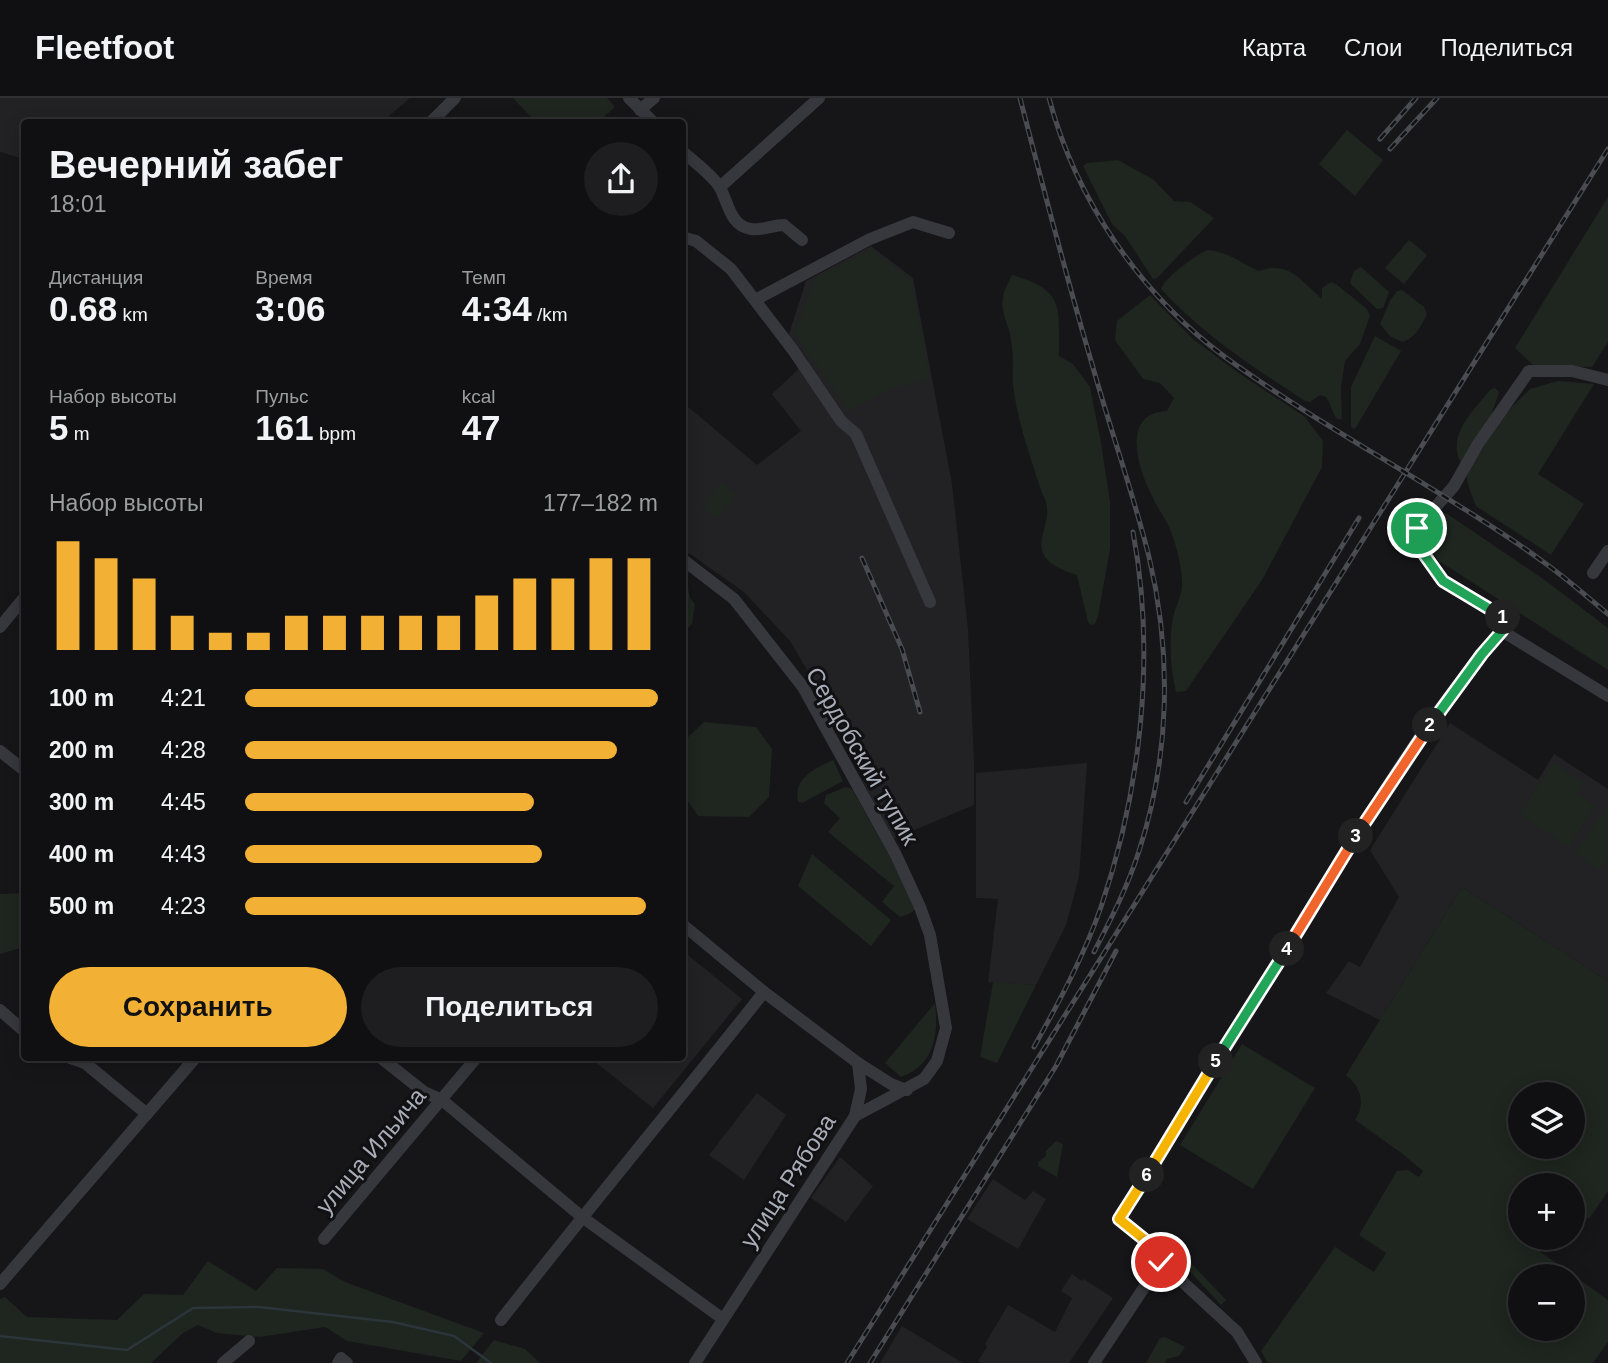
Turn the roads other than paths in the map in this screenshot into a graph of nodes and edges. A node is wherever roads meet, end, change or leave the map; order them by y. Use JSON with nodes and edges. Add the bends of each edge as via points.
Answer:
{"nodes":[{"id":1,"x":455,"y":98,"type":"edge"},
{"id":2,"x":629,"y":98,"type":"edge"},
{"id":3,"x":654,"y":98,"type":"edge"},
{"id":4,"x":819,"y":98,"type":"edge"},
{"id":5,"x":640,"y":110,"type":"junction"},
{"id":6,"x":434,"y":119,"type":"edge"},
{"id":7,"x":650,"y":119,"type":"edge"},
{"id":8,"x":686,"y":155,"type":"edge"},
{"id":9,"x":720,"y":187,"type":"junction"},
{"id":10,"x":949,"y":233,"type":"dead end"},
{"id":11,"x":686,"y":238,"type":"edge"},
{"id":12,"x":802,"y":240,"type":"dead end"},
{"id":13,"x":755,"y":300,"type":"junction"},
{"id":14,"x":1608,"y":380,"type":"edge"},
{"id":15,"x":1608,"y":551,"type":"edge"},
{"id":16,"x":686,"y":562,"type":"edge"},
{"id":17,"x":1593,"y":573,"type":"dead end"},
{"id":18,"x":21,"y":602,"type":"edge"},
{"id":19,"x":930,"y":602,"type":"dead end"},
{"id":20,"x":0,"y":627,"type":"edge"},
{"id":21,"x":1502,"y":631,"type":"junction"},
{"id":22,"x":1608,"y":696,"type":"edge"},
{"id":23,"x":0,"y":751,"type":"edge"},
{"id":24,"x":21,"y":768,"type":"edge"},
{"id":25,"x":686,"y":926,"type":"edge"},
{"id":26,"x":764,"y":992,"type":"junction"},
{"id":27,"x":0,"y":1010,"type":"edge"},
{"id":28,"x":944,"y":1010,"type":"joint"},
{"id":29,"x":21,"y":1028,"type":"edge"},
{"id":30,"x":79,"y":1061,"type":"edge"},
{"id":31,"x":193,"y":1061,"type":"edge"},
{"id":32,"x":385,"y":1061,"type":"edge"},
{"id":33,"x":474,"y":1061,"type":"edge"},
{"id":34,"x":858,"y":1063,"type":"junction"},
{"id":35,"x":907,"y":1090,"type":"junction"},
{"id":36,"x":442,"y":1100,"type":"junction"},
{"id":37,"x":147,"y":1114,"type":"junction"},
{"id":38,"x":855,"y":1116,"type":"junction"},
{"id":39,"x":582,"y":1217,"type":"junction"},
{"id":40,"x":324,"y":1239,"type":"dead end"},
{"id":41,"x":1161,"y":1262,"type":"junction"},
{"id":42,"x":0,"y":1284,"type":"edge"},
{"id":43,"x":723,"y":1319,"type":"junction"},
{"id":44,"x":501,"y":1320,"type":"dead end"},
{"id":45,"x":249,"y":1341,"type":"dead end"},
{"id":46,"x":225,"y":1362,"type":"edge"},
{"id":47,"x":695,"y":1363,"type":"edge"},
{"id":48,"x":1094,"y":1363,"type":"edge"},
{"id":49,"x":1256,"y":1363,"type":"edge"}],
"edges":[{"from":1,"to":6,"type":"street"},
{"from":2,"to":5,"type":"street"},
{"from":3,"to":5,"type":"street"},
{"from":4,"to":9,"type":"street"},
{"from":5,"to":7,"type":"street"},
{"from":8,"to":9,"type":"street"},
{"from":9,"to":12,"type":"street","via":[[727,208],[745,228],[784,225]]},
{"from":10,"to":13,"type":"street","via":[[913,222],[870,239]]},
{"from":11,"to":13,"type":"street","via":[[719,258]]},
{"from":13,"to":19,"type":"street","via":[[841,421],[856,435]]},
{"from":14,"to":21,"type":"street","via":[[1572,371],[1529,371],[1454,486],[1417,528],[1416,543],[1443,581],[1503,615]]},
{"from":15,"to":17,"type":"street"},
{"from":16,"to":28,"type":"street","name":"Сердобский тупик","via":[[734,599],[803,687],[920,907]]},
{"from":18,"to":20,"type":"street"},
{"from":21,"to":22,"type":"street"},
{"from":21,"to":41,"type":"street","via":[[1370,813],[1119,1219],[1150,1244]]},
{"from":23,"to":24,"type":"street"},
{"from":25,"to":26,"type":"street"},
{"from":26,"to":34,"type":"street"},
{"from":26,"to":39,"type":"street"},
{"from":27,"to":29,"type":"street"},
{"from":28,"to":35,"type":"street","name":"улица Рябова","via":[[946,1028],[937,1061],[925,1079]]},
{"from":30,"to":37,"type":"street"},
{"from":31,"to":37,"type":"street"},
{"from":32,"to":36,"type":"street","via":[[424,1092]]},
{"from":33,"to":36,"type":"street","name":"улица Ильича"},
{"from":34,"to":35,"type":"street"},
{"from":34,"to":38,"type":"street","via":[[861,1089]]},
{"from":35,"to":38,"type":"street","name":"улица Рябова"},
{"from":36,"to":39,"type":"street"},
{"from":36,"to":40,"type":"street","name":"улица Ильича"},
{"from":37,"to":42,"type":"street"},
{"from":38,"to":43,"type":"street","name":"улица Рябова"},
{"from":39,"to":43,"type":"street"},
{"from":39,"to":44,"type":"street"},
{"from":41,"to":48,"type":"street"},
{"from":41,"to":49,"type":"street","via":[[1237,1332]]},
{"from":43,"to":47,"type":"street","name":"улица Рябова"},
{"from":45,"to":46,"type":"street"}]}
